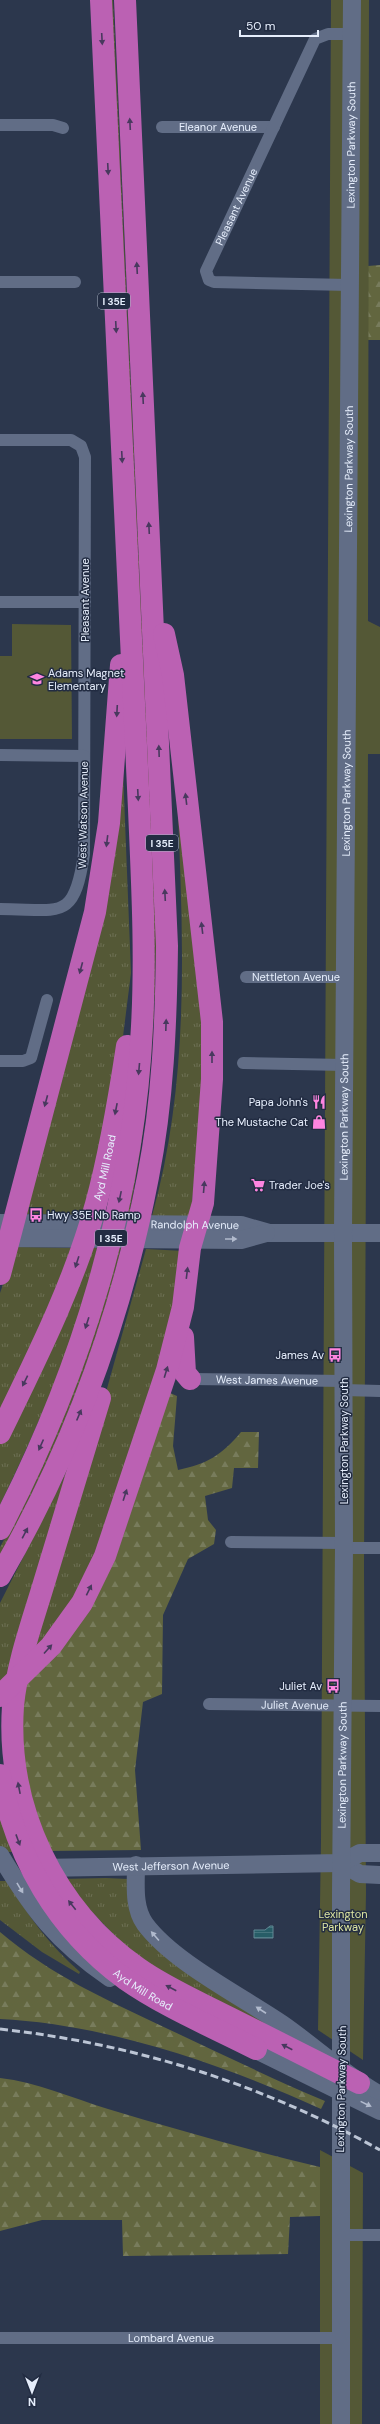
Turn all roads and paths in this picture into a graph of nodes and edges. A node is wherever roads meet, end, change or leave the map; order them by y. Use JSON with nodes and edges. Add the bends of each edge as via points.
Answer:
{"nodes":[{"id":1,"x":101,"y":0,"type":"edge"},
{"id":2,"x":125,"y":0,"type":"edge"},
{"id":3,"x":352,"y":0,"type":"edge"},
{"id":4,"x":350,"y":34,"type":"junction"},
{"id":5,"x":0,"y":125,"type":"edge"},
{"id":6,"x":162,"y":127,"type":"dead end"},
{"id":7,"x":274,"y":127,"type":"junction"},
{"id":8,"x":63,"y":128,"type":"dead end"},
{"id":9,"x":0,"y":282,"type":"edge"},
{"id":10,"x":75,"y":282,"type":"dead end"},
{"id":11,"x":349,"y":285,"type":"junction"},
{"id":12,"x":0,"y":440,"type":"edge"},
{"id":13,"x":151,"y":567,"type":"junction"},
{"id":14,"x":0,"y":602,"type":"edge"},
{"id":15,"x":84,"y":602,"type":"junction"},
{"id":16,"x":128,"y":603,"type":"junction"},
{"id":17,"x":0,"y":755,"type":"edge"},
{"id":18,"x":84,"y":756,"type":"junction"},
{"id":19,"x":0,"y":909,"type":"edge"},
{"id":20,"x":143,"y":932,"type":"junction"},
{"id":21,"x":246,"y":977,"type":"dead end"},
{"id":22,"x":346,"y":977,"type":"junction"},
{"id":23,"x":47,"y":1000,"type":"dead end"},
{"id":24,"x":0,"y":1061,"type":"edge"},
{"id":25,"x":243,"y":1063,"type":"dead end"},
{"id":26,"x":345,"y":1065,"type":"junction"},
{"id":27,"x":157,"y":1120,"type":"junction"},
{"id":28,"x":6,"y":1231,"type":"edge"},
{"id":29,"x":185,"y":1232,"type":"junction"},
{"id":30,"x":343,"y":1233,"type":"junction"},
{"id":31,"x":380,"y":1234,"type":"edge"},
{"id":32,"x":0,"y":1274,"type":"edge"},
{"id":33,"x":183,"y":1307,"type":"junction"},
{"id":34,"x":196,"y":1380,"type":"joint"},
{"id":35,"x":343,"y":1386,"type":"junction"},
{"id":36,"x":380,"y":1391,"type":"edge"},
{"id":37,"x":0,"y":1433,"type":"edge"},
{"id":38,"x":1,"y":1527,"type":"edge"},
{"id":39,"x":231,"y":1542,"type":"dead end"},
{"id":40,"x":344,"y":1546,"type":"junction"},
{"id":41,"x":380,"y":1548,"type":"edge"},
{"id":42,"x":3,"y":1571,"type":"edge"},
{"id":43,"x":0,"y":1696,"type":"edge"},
{"id":44,"x":209,"y":1704,"type":"dead end"},
{"id":45,"x":343,"y":1706,"type":"junction"},
{"id":46,"x":380,"y":1706,"type":"edge"},
{"id":47,"x":0,"y":1775,"type":"edge"},
{"id":48,"x":380,"y":1853,"type":"edge"},
{"id":49,"x":0,"y":1855,"type":"edge"},
{"id":50,"x":341,"y":1863,"type":"junction"},
{"id":51,"x":136,"y":1865,"type":"junction"},
{"id":52,"x":0,"y":1869,"type":"edge"},
{"id":53,"x":380,"y":1875,"type":"edge"},
{"id":54,"x":256,"y":2049,"type":"junction"},
{"id":55,"x":359,"y":2083,"type":"junction"},
{"id":56,"x":380,"y":2095,"type":"edge"},
{"id":57,"x":380,"y":2111,"type":"edge"},
{"id":58,"x":341,"y":2235,"type":"junction"},
{"id":59,"x":380,"y":2235,"type":"edge"},
{"id":60,"x":0,"y":2338,"type":"edge"},
{"id":61,"x":342,"y":2338,"type":"junction"},
{"id":62,"x":341,"y":2424,"type":"edge"}],
"edges":[{"from":1,"to":16,"type":"highway","number":"I 35E","one_way":true},
{"from":13,"to":2,"type":"highway","number":"I 35E","one_way":true},
{"from":3,"to":4,"type":"main road","name":"Lexington Parkway South"},
{"from":4,"to":7,"type":"street","name":"Pleasant Avenue","via":[[328,34],[315,39]]},
{"from":4,"to":11,"type":"main road","name":"Lexington Parkway South"},
{"from":5,"to":8,"type":"street","via":[[53,125]]},
{"from":6,"to":7,"type":"street","name":"Eleanor Avenue"},
{"from":7,"to":11,"type":"street","name":"Pleasant Avenue","via":[[206,275],[214,282]]},
{"from":9,"to":10,"type":"street"},
{"from":11,"to":22,"type":"main road","name":"Lexington Parkway South"},
{"from":12,"to":15,"type":"street","name":"Pleasant Avenue","via":[[71,440],[81,446],[85,457]]},
{"from":27,"to":13,"type":"highway","number":"I 35E","one_way":true,"via":[[166,1027],[167,946]]},
{"from":29,"to":13,"type":"highway","one_way":true,"via":[[203,1203],[212,1079],[211,1002],[173,675]]},
{"from":14,"to":15,"type":"street"},
{"from":15,"to":18,"type":"street","name":"Pleasant Avenue"},
{"from":16,"to":20,"type":"highway","number":"I 35E","one_way":true},
{"from":16,"to":28,"type":"highway","one_way":true,"via":[[119,683],[110,822],[104,865],[86,946]]},
{"from":17,"to":18,"type":"street","name":"West Watson Avenue"},
{"from":18,"to":19,"type":"street","name":"West Watson Avenue","via":[[84,854],[74,898],[67,906],[56,910]]},
{"from":20,"to":37,"type":"highway","name":"Ayd Mill Road","one_way":true,"via":[[122,1080],[96,1204],[61,1304]]},
{"from":20,"to":38,"type":"highway","number":"I 35E","one_way":true,"via":[[138,1082],[125,1168],[106,1259],[77,1355],[42,1442]]},
{"from":21,"to":22,"type":"street","name":"Nettleton Avenue"},
{"from":22,"to":26,"type":"main road","name":"Lexington Parkway South"},
{"from":23,"to":24,"type":"street","via":[[31,1058],[23,1061]]},
{"from":25,"to":26,"type":"street"},
{"from":26,"to":30,"type":"main road","name":"Lexington Parkway South"},
{"from":42,"to":27,"type":"highway","number":"I 35E","one_way":true,"via":[[41,1502],[99,1363],[129,1265]]},
{"from":55,"to":27,"type":"highway","one_way":true,"via":[[185,1995],[137,1967],[118,1952],[85,1921],[56,1882],[35,1840],[19,1790],[13,1741],[16,1687],[28,1637],[118,1340],[154,1184]]},
{"from":28,"to":29,"type":"main road","name":"Randolph Avenue"},
{"from":28,"to":32,"type":"highway"},
{"from":29,"to":30,"type":"main road","name":"Randolph Avenue","via":[[241,1225],[269,1233]]},
{"from":33,"to":29,"type":"highway","one_way":true},
{"from":30,"to":31,"type":"main road","name":"Randolph Avenue"},
{"from":30,"to":35,"type":"main road","name":"Lexington Parkway South"},
{"from":33,"to":34,"type":"highway","via":[[185,1374]]},
{"from":43,"to":33,"type":"highway","one_way":true,"via":[[32,1667],[68,1623],[82,1603],[105,1556],[167,1370]]},
{"from":34,"to":35,"type":"street","name":"West James Avenue"},
{"from":35,"to":36,"type":"street","name":"West James Avenue"},
{"from":35,"to":40,"type":"main road","name":"Lexington Parkway South"},
{"from":39,"to":40,"type":"street"},
{"from":40,"to":41,"type":"street"},
{"from":40,"to":45,"type":"main road","name":"Lexington Parkway South"},
{"from":44,"to":45,"type":"street","name":"Juliet Avenue"},
{"from":45,"to":46,"type":"street","name":"Juliet Avenue"},
{"from":45,"to":50,"type":"main road","name":"Lexington Parkway South"},
{"from":47,"to":54,"type":"highway","name":"Ayd Mill Road","one_way":true,"via":[[10,1820],[22,1852],[41,1889],[70,1929],[106,1964],[126,1979]]},
{"from":48,"to":50,"type":"main road","via":[[360,1853]]},
{"from":49,"to":54,"type":"main road","one_way":true,"via":[[40,1917],[92,1966],[121,1986],[150,2001]]},
{"from":50,"to":51,"type":"main road","name":"West Jefferson Avenue"},
{"from":50,"to":53,"type":"main road","via":[[360,1874]]},
{"from":50,"to":58,"type":"main road","name":"Lexington Parkway South"},
{"from":51,"to":52,"type":"main road","name":"West Jefferson Avenue"},
{"from":55,"to":51,"type":"main road","one_way":true,"via":[[309,2043],[163,1945],[144,1923],[135,1899]]},
{"from":54,"to":57,"type":"main road","name":"Ayd Mill Road","one_way":true},
{"from":55,"to":56,"type":"main road"},
{"from":58,"to":59,"type":"street"},
{"from":58,"to":61,"type":"main road","name":"Lexington Parkway South"},
{"from":60,"to":61,"type":"street","name":"Lombard Avenue"},
{"from":61,"to":62,"type":"main road","name":"Lexington Parkway South"}]}
